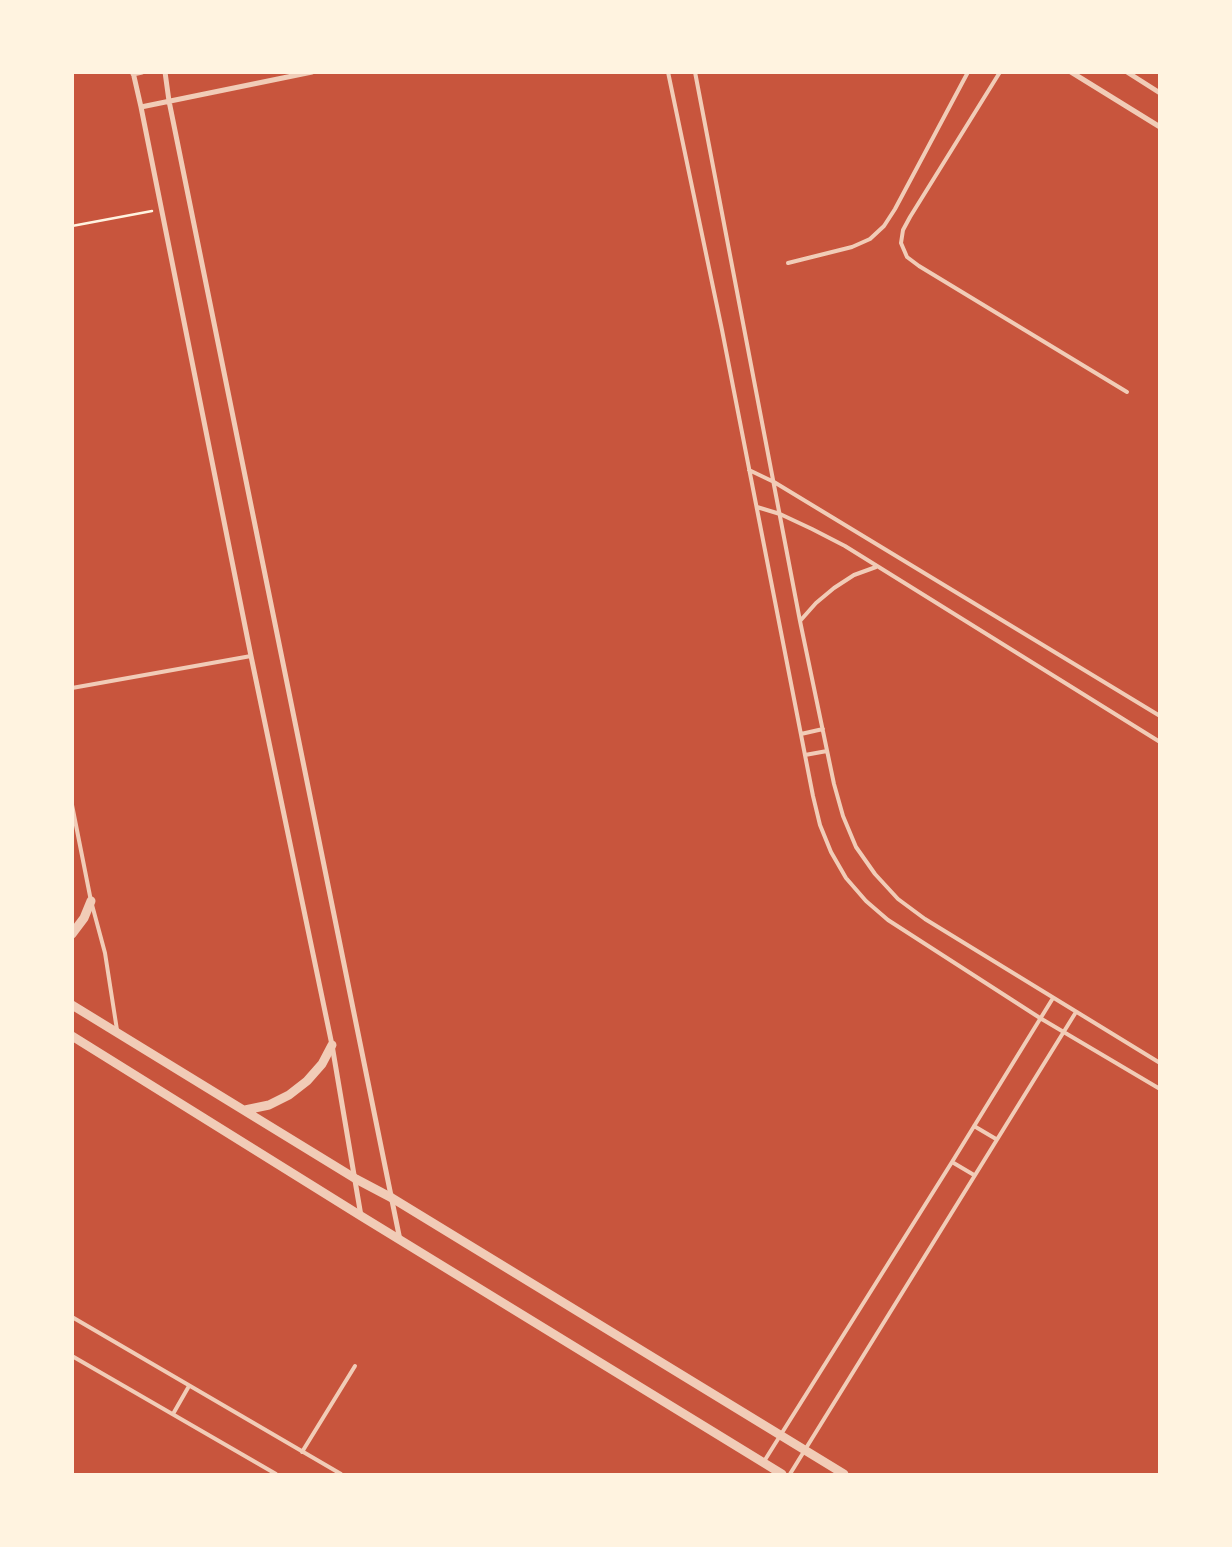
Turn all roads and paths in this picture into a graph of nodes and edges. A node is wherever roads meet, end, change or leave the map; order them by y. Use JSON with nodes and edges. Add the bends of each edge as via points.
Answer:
{"nodes":[{"id":1,"x":142,"y":72,"type":"edge"},
{"id":2,"x":165,"y":72,"type":"edge"},
{"id":3,"x":312,"y":72,"type":"edge"},
{"id":4,"x":668,"y":72,"type":"edge"},
{"id":5,"x":695,"y":72,"type":"edge"},
{"id":6,"x":968,"y":72,"type":"edge"},
{"id":7,"x":1000,"y":72,"type":"edge"},
{"id":8,"x":1071,"y":72,"type":"edge"},
{"id":9,"x":1127,"y":72,"type":"edge"},
{"id":10,"x":133,"y":73,"type":"edge"},
{"id":11,"x":1160,"y":93,"type":"edge"},
{"id":12,"x":169,"y":101,"type":"junction"},
{"id":13,"x":141,"y":107,"type":"junction"},
{"id":14,"x":1160,"y":127,"type":"edge"},
{"id":15,"x":161,"y":209,"type":"junction"},
{"id":16,"x":72,"y":226,"type":"edge"},
{"id":17,"x":788,"y":263,"type":"dead end"},
{"id":18,"x":1127,"y":392,"type":"dead end"},
{"id":19,"x":749,"y":470,"type":"junction"},
{"id":20,"x":774,"y":482,"type":"junction"},
{"id":21,"x":757,"y":507,"type":"junction"},
{"id":22,"x":780,"y":514,"type":"junction"},
{"id":23,"x":876,"y":567,"type":"junction"},
{"id":24,"x":800,"y":621,"type":"junction"},
{"id":25,"x":251,"y":656,"type":"junction"},
{"id":26,"x":72,"y":688,"type":"edge"},
{"id":27,"x":1160,"y":716,"type":"edge"},
{"id":28,"x":823,"y":729,"type":"junction"},
{"id":29,"x":801,"y":734,"type":"junction"},
{"id":30,"x":1160,"y":742,"type":"edge"},
{"id":31,"x":827,"y":751,"type":"junction"},
{"id":32,"x":805,"y":755,"type":"junction"},
{"id":33,"x":72,"y":805,"type":"edge"},
{"id":34,"x":91,"y":901,"type":"junction"},
{"id":35,"x":72,"y":934,"type":"edge"},
{"id":36,"x":1053,"y":998,"type":"junction"},
{"id":37,"x":72,"y":1005,"type":"edge"},
{"id":38,"x":1076,"y":1012,"type":"junction"},
{"id":39,"x":1040,"y":1018,"type":"junction"},
{"id":40,"x":1064,"y":1031,"type":"junction"},
{"id":41,"x":117,"y":1032,"type":"junction"},
{"id":42,"x":72,"y":1036,"type":"edge"},
{"id":43,"x":332,"y":1045,"type":"junction"},
{"id":44,"x":1160,"y":1063,"type":"edge"},
{"id":45,"x":1160,"y":1089,"type":"edge"},
{"id":46,"x":245,"y":1110,"type":"junction"},
{"id":47,"x":974,"y":1126,"type":"junction"},
{"id":48,"x":996,"y":1139,"type":"junction"},
{"id":49,"x":952,"y":1162,"type":"junction"},
{"id":50,"x":974,"y":1175,"type":"junction"},
{"id":51,"x":356,"y":1179,"type":"junction"},
{"id":52,"x":392,"y":1198,"type":"junction"},
{"id":53,"x":361,"y":1216,"type":"junction"},
{"id":54,"x":400,"y":1240,"type":"junction"},
{"id":55,"x":72,"y":1317,"type":"edge"},
{"id":56,"x":72,"y":1356,"type":"edge"},
{"id":57,"x":355,"y":1366,"type":"dead end"},
{"id":58,"x":189,"y":1386,"type":"junction"},
{"id":59,"x":173,"y":1414,"type":"junction"},
{"id":60,"x":780,"y":1436,"type":"junction"},
{"id":61,"x":804,"y":1451,"type":"junction"},
{"id":62,"x":302,"y":1452,"type":"junction"},
{"id":63,"x":763,"y":1463,"type":"junction"},
{"id":64,"x":275,"y":1474,"type":"edge"},
{"id":65,"x":342,"y":1474,"type":"edge"},
{"id":66,"x":782,"y":1474,"type":"edge"},
{"id":67,"x":790,"y":1474,"type":"edge"},
{"id":68,"x":844,"y":1474,"type":"edge"}],
"edges":[{"from":1,"to":10,"type":"street"},
{"from":2,"to":12,"type":"street"},
{"from":3,"to":12,"type":"street"},
{"from":4,"to":19,"type":"lane"},
{"from":5,"to":20,"type":"lane"},
{"from":6,"to":17,"type":"lane","via":[[884,226],[870,239],[852,248]]},
{"from":7,"to":18,"type":"lane","via":[[910,217],[901,243],[907,257],[919,266]]},
{"from":8,"to":14,"type":"street"},
{"from":9,"to":11,"type":"street"},
{"from":10,"to":13,"type":"street"},
{"from":12,"to":13,"type":"street"},
{"from":12,"to":52,"type":"street"},
{"from":13,"to":15,"type":"street"},
{"from":15,"to":16,"type":"path"},
{"from":15,"to":25,"type":"street"},
{"from":19,"to":20,"type":"lane"},
{"from":19,"to":21,"type":"lane"},
{"from":20,"to":22,"type":"lane"},
{"from":20,"to":27,"type":"lane"},
{"from":21,"to":22,"type":"lane"},
{"from":21,"to":29,"type":"lane"},
{"from":22,"to":23,"type":"lane","via":[[845,546]]},
{"from":22,"to":24,"type":"lane"},
{"from":23,"to":24,"type":"lane","via":[[834,588]]},
{"from":23,"to":30,"type":"lane"},
{"from":24,"to":28,"type":"lane"},
{"from":25,"to":26,"type":"lane"},
{"from":25,"to":43,"type":"street"},
{"from":28,"to":29,"type":"lane"},
{"from":28,"to":31,"type":"lane"},
{"from":29,"to":32,"type":"lane"},
{"from":31,"to":32,"type":"lane"},
{"from":31,"to":36,"type":"lane","via":[[843,816],[856,846],[875,874],[898,898],[925,918]]},
{"from":32,"to":39,"type":"lane","via":[[820,825],[831,852],[846,878],[866,901],[888,920]]},
{"from":33,"to":34,"type":"lane"},
{"from":34,"to":35,"type":"street"},
{"from":34,"to":41,"type":"lane","via":[[104,953]]},
{"from":36,"to":38,"type":"lane"},
{"from":36,"to":39,"type":"lane"},
{"from":37,"to":41,"type":"street"},
{"from":38,"to":40,"type":"lane"},
{"from":38,"to":44,"type":"lane"},
{"from":39,"to":40,"type":"lane"},
{"from":39,"to":47,"type":"lane"},
{"from":40,"to":45,"type":"lane"},
{"from":40,"to":48,"type":"lane"},
{"from":41,"to":46,"type":"street"},
{"from":42,"to":53,"type":"street"},
{"from":43,"to":46,"type":"street","via":[[322,1064],[289,1095],[269,1105]]},
{"from":43,"to":51,"type":"street"},
{"from":46,"to":51,"type":"street"},
{"from":47,"to":48,"type":"lane"},
{"from":47,"to":49,"type":"lane"},
{"from":48,"to":50,"type":"lane"},
{"from":49,"to":50,"type":"lane"},
{"from":49,"to":60,"type":"lane"},
{"from":50,"to":61,"type":"lane"},
{"from":51,"to":52,"type":"street"},
{"from":51,"to":53,"type":"street"},
{"from":52,"to":54,"type":"street"},
{"from":52,"to":60,"type":"street"},
{"from":53,"to":54,"type":"street"},
{"from":54,"to":63,"type":"street"},
{"from":55,"to":58,"type":"lane"},
{"from":56,"to":59,"type":"lane"},
{"from":57,"to":62,"type":"lane"},
{"from":58,"to":59,"type":"lane"},
{"from":58,"to":62,"type":"lane"},
{"from":59,"to":64,"type":"lane"},
{"from":60,"to":61,"type":"street"},
{"from":60,"to":63,"type":"lane"},
{"from":61,"to":67,"type":"lane"},
{"from":61,"to":68,"type":"street"},
{"from":62,"to":65,"type":"lane"},
{"from":63,"to":66,"type":"street"}]}
